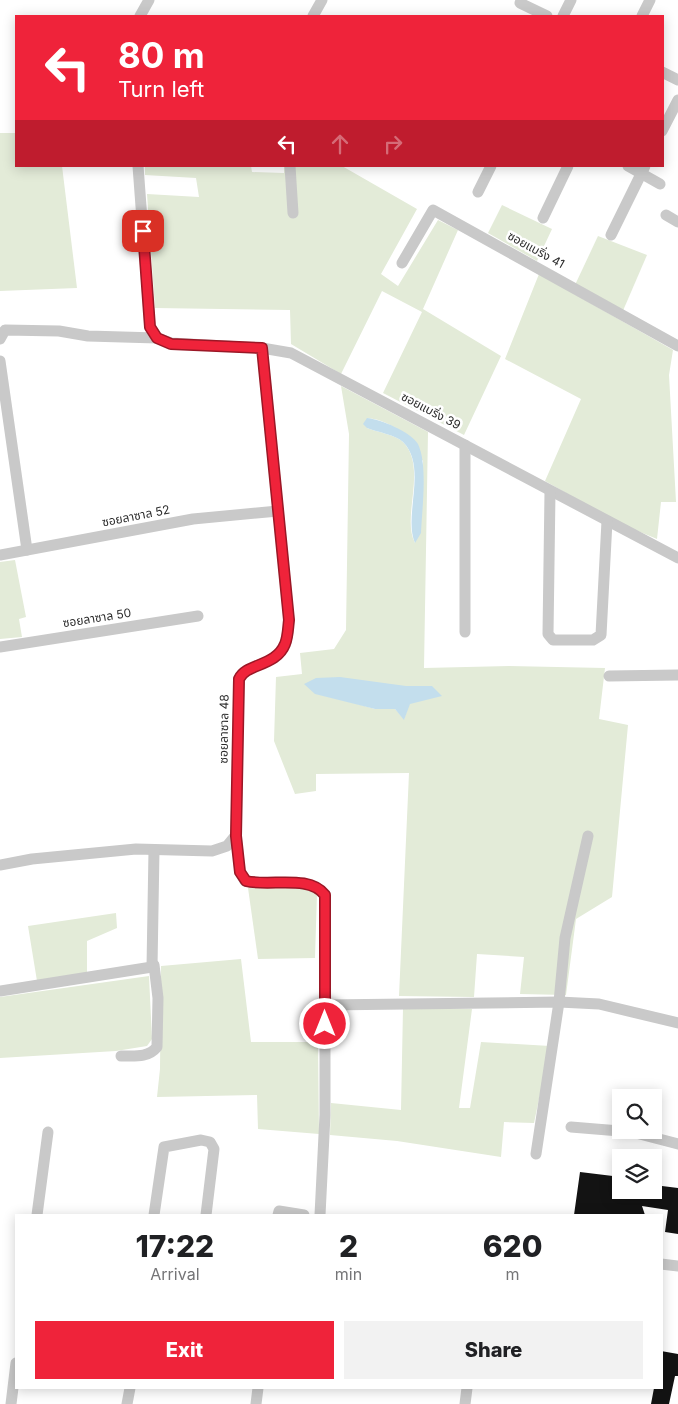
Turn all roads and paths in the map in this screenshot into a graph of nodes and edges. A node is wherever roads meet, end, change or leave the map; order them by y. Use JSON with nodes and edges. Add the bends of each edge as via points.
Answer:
{"nodes":[{"id":1,"x":149,"y":0,"type":"edge"},
{"id":2,"x":322,"y":0,"type":"edge"},
{"id":3,"x":571,"y":0,"type":"edge"},
{"id":4,"x":650,"y":0,"type":"edge"},
{"id":5,"x":520,"y":3,"type":"dead end"},
{"id":6,"x":141,"y":15,"type":"edge"},
{"id":7,"x":314,"y":15,"type":"edge"},
{"id":8,"x":544,"y":15,"type":"edge"},
{"id":9,"x":564,"y":15,"type":"edge"},
{"id":10,"x":642,"y":15,"type":"edge"},
{"id":11,"x":664,"y":73,"type":"edge"},
{"id":12,"x":678,"y":80,"type":"edge"},
{"id":13,"x":678,"y":100,"type":"edge"},
{"id":14,"x":664,"y":127,"type":"edge"},
{"id":15,"x":138,"y":167,"type":"edge"},
{"id":16,"x":290,"y":167,"type":"edge"},
{"id":17,"x":490,"y":167,"type":"edge"},
{"id":18,"x":568,"y":167,"type":"edge"},
{"id":19,"x":644,"y":170,"type":"edge"},
{"id":20,"x":660,"y":184,"type":"dead end"},
{"id":21,"x":478,"y":192,"type":"dead end"},
{"id":22,"x":293,"y":213,"type":"dead end"},
{"id":23,"x":666,"y":215,"type":"dead end"},
{"id":24,"x":542,"y":218,"type":"dead end"},
{"id":25,"x":678,"y":222,"type":"edge"},
{"id":26,"x":612,"y":235,"type":"dead end"},
{"id":27,"x":402,"y":263,"type":"dead end"},
{"id":28,"x":157,"y":338,"type":"junction"},
{"id":29,"x":0,"y":339,"type":"edge"},
{"id":30,"x":678,"y":346,"type":"edge"},
{"id":31,"x":262,"y":348,"type":"junction"},
{"id":32,"x":0,"y":361,"type":"edge"},
{"id":33,"x":465,"y":445,"type":"junction"},
{"id":34,"x":550,"y":492,"type":"junction"},
{"id":35,"x":278,"y":511,"type":"junction"},
{"id":36,"x":607,"y":521,"type":"junction"},
{"id":37,"x":27,"y":550,"type":"junction"},
{"id":38,"x":0,"y":555,"type":"edge"},
{"id":39,"x":678,"y":558,"type":"edge"},
{"id":40,"x":198,"y":616,"type":"dead end"},
{"id":41,"x":465,"y":632,"type":"dead end"},
{"id":42,"x":0,"y":647,"type":"edge"},
{"id":43,"x":678,"y":675,"type":"edge"},
{"id":44,"x":609,"y":676,"type":"dead end"},
{"id":45,"x":236,"y":836,"type":"junction"},
{"id":46,"x":588,"y":836,"type":"dead end"},
{"id":47,"x":154,"y":850,"type":"junction"},
{"id":48,"x":0,"y":865,"type":"edge"},
{"id":49,"x":154,"y":965,"type":"junction"},
{"id":50,"x":0,"y":991,"type":"edge"},
{"id":51,"x":559,"y":1002,"type":"junction"},
{"id":52,"x":325,"y":1006,"type":"junction"},
{"id":53,"x":678,"y":1023,"type":"edge"},
{"id":54,"x":121,"y":1056,"type":"dead end"},
{"id":55,"x":571,"y":1127,"type":"dead end"},
{"id":56,"x":48,"y":1132,"type":"dead end"},
{"id":57,"x":678,"y":1144,"type":"edge"},
{"id":58,"x":536,"y":1154,"type":"dead end"},
{"id":59,"x":36,"y":1214,"type":"edge"},
{"id":60,"x":154,"y":1214,"type":"edge"},
{"id":61,"x":206,"y":1214,"type":"edge"},
{"id":62,"x":278,"y":1214,"type":"edge"},
{"id":63,"x":298,"y":1214,"type":"edge"},
{"id":64,"x":320,"y":1214,"type":"edge"},
{"id":65,"x":663,"y":1264,"type":"edge"},
{"id":66,"x":678,"y":1266,"type":"edge"},
{"id":67,"x":15,"y":1371,"type":"edge"},
{"id":68,"x":130,"y":1389,"type":"edge"},
{"id":69,"x":258,"y":1389,"type":"edge"},
{"id":70,"x":467,"y":1389,"type":"edge"},
{"id":71,"x":11,"y":1404,"type":"edge"},
{"id":72,"x":128,"y":1404,"type":"edge"},
{"id":73,"x":256,"y":1404,"type":"edge"},
{"id":74,"x":465,"y":1404,"type":"edge"}],
"edges":[{"from":1,"to":6,"type":"street"},
{"from":2,"to":7,"type":"street"},
{"from":3,"to":9,"type":"street"},
{"from":4,"to":10,"type":"street"},
{"from":5,"to":8,"type":"street"},
{"from":11,"to":12,"type":"street"},
{"from":13,"to":14,"type":"street"},
{"from":15,"to":28,"type":"street","via":[[150,327]]},
{"from":16,"to":22,"type":"street"},
{"from":17,"to":21,"type":"street"},
{"from":18,"to":24,"type":"street"},
{"from":19,"to":20,"type":"street"},
{"from":19,"to":26,"type":"street"},
{"from":23,"to":25,"type":"street"},
{"from":27,"to":30,"type":"street","name":"ซอยแบริ่ง 41","via":[[434,210]]},
{"from":28,"to":29,"type":"street","name":"ซอยแบริ่ง 39","via":[[5,330]]},
{"from":28,"to":31,"type":"street","name":"ซอยแบริ่ง 39","via":[[171,344]]},
{"from":31,"to":33,"type":"street","name":"ซอยแบริ่ง 39","via":[[295,355]]},
{"from":31,"to":35,"type":"street","name":"ซอยลาซาล 48"},
{"from":32,"to":37,"type":"street"},
{"from":33,"to":34,"type":"street","name":"ซอยแบริ่ง 39"},
{"from":33,"to":41,"type":"street"},
{"from":34,"to":36,"type":"street","name":"ซอยแบริ่ง 39"},
{"from":34,"to":36,"type":"street","via":[[548,634],[553,640],[593,640],[601,635]]},
{"from":35,"to":37,"type":"street","name":"ซอยลาซาล 52","via":[[193,519]]},
{"from":35,"to":45,"type":"street","name":"ซอยลาซาล 48","via":[[289,620],[284,647],[270,661],[247,670],[239,679]]},
{"from":36,"to":39,"type":"street","name":"ซอยแบริ่ง 39"},
{"from":37,"to":38,"type":"street","name":"ซอยลาซาล 52"},
{"from":40,"to":42,"type":"street","name":"ซอยลาซาล 50"},
{"from":43,"to":44,"type":"street"},
{"from":45,"to":47,"type":"street","via":[[227,846],[212,851]]},
{"from":45,"to":52,"type":"street","via":[[240,872],[246,881],[309,884],[319,887],[325,895]]},
{"from":46,"to":51,"type":"street","via":[[565,938]]},
{"from":47,"to":48,"type":"street","via":[[68,855]]},
{"from":47,"to":49,"type":"street"},
{"from":49,"to":50,"type":"street"},
{"from":49,"to":54,"type":"street","via":[[158,998],[157,1047],[143,1056]]},
{"from":51,"to":52,"type":"street"},
{"from":51,"to":53,"type":"street","via":[[599,1004]]},
{"from":51,"to":58,"type":"street"},
{"from":52,"to":64,"type":"street","via":[[325,1115]]},
{"from":55,"to":57,"type":"street","via":[[632,1132]]},
{"from":56,"to":59,"type":"street"},
{"from":60,"to":61,"type":"street","via":[[164,1148],[201,1140],[210,1142],[214,1149]]},
{"from":62,"to":63,"type":"street","via":[[279,1211]]},
{"from":65,"to":66,"type":"street"},
{"from":67,"to":71,"type":"street"},
{"from":68,"to":72,"type":"street"},
{"from":69,"to":73,"type":"street"},
{"from":70,"to":74,"type":"street"}]}
